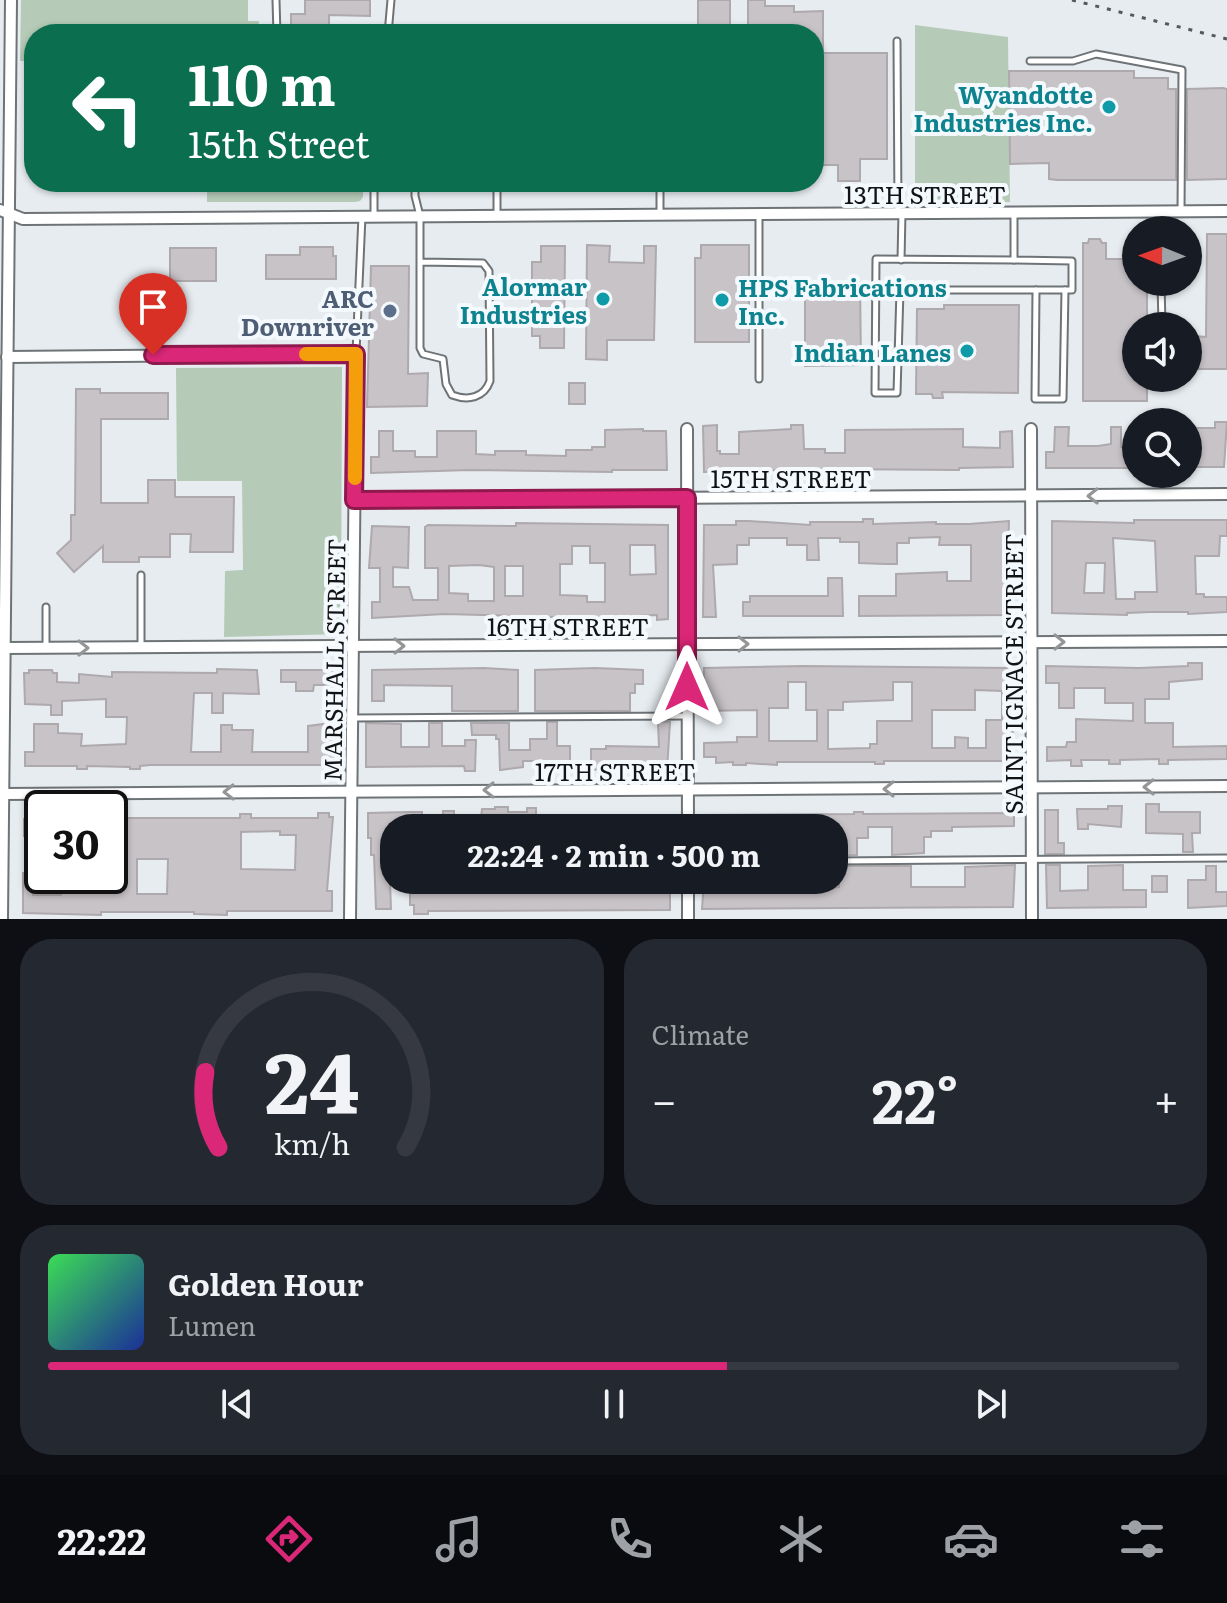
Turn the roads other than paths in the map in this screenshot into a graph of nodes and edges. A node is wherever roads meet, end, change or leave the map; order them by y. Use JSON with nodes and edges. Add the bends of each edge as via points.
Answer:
{"nodes":[{"id":1,"x":11,"y":0,"type":"edge"},
{"id":2,"x":276,"y":0,"type":"edge"},
{"id":3,"x":391,"y":0,"type":"edge"},
{"id":4,"x":5,"y":22,"type":"edge"},
{"id":5,"x":277,"y":24,"type":"edge"},
{"id":6,"x":389,"y":24,"type":"edge"},
{"id":7,"x":897,"y":41,"type":"dead end"},
{"id":8,"x":5,"y":56,"type":"edge"},
{"id":9,"x":1030,"y":61,"type":"dead end"},
{"id":10,"x":374,"y":192,"type":"edge"},
{"id":11,"x":415,"y":192,"type":"edge"},
{"id":12,"x":497,"y":192,"type":"edge"},
{"id":13,"x":660,"y":192,"type":"edge"},
{"id":14,"x":1181,"y":211,"type":"junction"},
{"id":15,"x":1227,"y":211,"type":"edge"},
{"id":16,"x":4,"y":212,"type":"edge"},
{"id":17,"x":900,"y":212,"type":"junction"},
{"id":18,"x":1014,"y":212,"type":"junction"},
{"id":19,"x":1161,"y":212,"type":"junction"},
{"id":20,"x":759,"y":214,"type":"junction"},
{"id":21,"x":362,"y":216,"type":"junction"},
{"id":22,"x":374,"y":216,"type":"junction"},
{"id":23,"x":420,"y":216,"type":"junction"},
{"id":24,"x":497,"y":216,"type":"junction"},
{"id":25,"x":660,"y":216,"type":"junction"},
{"id":26,"x":1161,"y":216,"type":"edge"},
{"id":27,"x":901,"y":260,"type":"junction"},
{"id":28,"x":1014,"y":260,"type":"junction"},
{"id":29,"x":420,"y":262,"type":"junction"},
{"id":30,"x":1036,"y":290,"type":"junction"},
{"id":31,"x":1065,"y":290,"type":"junction"},
{"id":32,"x":4,"y":301,"type":"edge"},
{"id":33,"x":356,"y":354,"type":"junction"},
{"id":34,"x":7,"y":357,"type":"junction"},
{"id":35,"x":759,"y":379,"type":"dead end"},
{"id":36,"x":687,"y":429,"type":"dead end"},
{"id":37,"x":1031,"y":429,"type":"dead end"},
{"id":38,"x":3,"y":463,"type":"edge"},
{"id":39,"x":1227,"y":494,"type":"edge"},
{"id":40,"x":1031,"y":496,"type":"junction"},
{"id":41,"x":687,"y":498,"type":"junction"},
{"id":42,"x":354,"y":500,"type":"junction"},
{"id":43,"x":141,"y":575,"type":"dead end"},
{"id":44,"x":46,"y":607,"type":"dead end"},
{"id":45,"x":3,"y":613,"type":"edge"},
{"id":46,"x":1227,"y":641,"type":"edge"},
{"id":47,"x":1032,"y":642,"type":"junction"},
{"id":48,"x":687,"y":644,"type":"junction"},
{"id":49,"x":353,"y":646,"type":"junction"},
{"id":50,"x":5,"y":648,"type":"junction"},
{"id":51,"x":46,"y":648,"type":"junction"},
{"id":52,"x":141,"y":648,"type":"junction"},
{"id":53,"x":687,"y":716,"type":"junction"},
{"id":54,"x":352,"y":718,"type":"junction"},
{"id":55,"x":1,"y":763,"type":"edge"},
{"id":56,"x":1227,"y":786,"type":"edge"},
{"id":57,"x":1032,"y":788,"type":"junction"},
{"id":58,"x":687,"y":790,"type":"junction"},
{"id":59,"x":351,"y":791,"type":"junction"},
{"id":60,"x":3,"y":794,"type":"junction"},
{"id":61,"x":688,"y":814,"type":"edge"},
{"id":62,"x":1227,"y":858,"type":"edge"},
{"id":63,"x":1032,"y":859,"type":"junction"},
{"id":64,"x":848,"y":861,"type":"edge"},
{"id":65,"x":688,"y":894,"type":"edge"},
{"id":66,"x":2,"y":915,"type":"edge"},
{"id":67,"x":350,"y":919,"type":"edge"},
{"id":68,"x":688,"y":919,"type":"edge"},
{"id":69,"x":1032,"y":919,"type":"edge"}],
"edges":[{"from":1,"to":4,"type":"street"},
{"from":2,"to":5,"type":"lane"},
{"from":3,"to":6,"type":"lane"},
{"from":4,"to":8,"type":"street"},
{"from":7,"to":17,"type":"lane"},
{"from":8,"to":16,"type":"street"},
{"from":9,"to":14,"type":"lane","via":[[1073,61],[1096,54],[1182,70]]},
{"from":10,"to":22,"type":"lane"},
{"from":11,"to":23,"type":"lane"},
{"from":12,"to":24,"type":"lane"},
{"from":13,"to":25,"type":"lane"},
{"from":14,"to":15,"type":"street","name":"13TH STREET"},
{"from":14,"to":19,"type":"street","name":"13TH STREET"},
{"from":16,"to":21,"type":"street","name":"13TH STREET","via":[[23,219]]},
{"from":16,"to":32,"type":"street"},
{"from":17,"to":18,"type":"street","name":"13TH STREET"},
{"from":17,"to":20,"type":"street","name":"13TH STREET"},
{"from":17,"to":27,"type":"lane"},
{"from":18,"to":19,"type":"street","name":"13TH STREET"},
{"from":18,"to":28,"type":"lane"},
{"from":19,"to":26,"type":"lane"},
{"from":20,"to":25,"type":"street","name":"13TH STREET"},
{"from":20,"to":35,"type":"lane"},
{"from":21,"to":22,"type":"street","name":"13TH STREET"},
{"from":21,"to":33,"type":"lane"},
{"from":22,"to":23,"type":"street","name":"13TH STREET"},
{"from":23,"to":24,"type":"street","name":"13TH STREET"},
{"from":23,"to":29,"type":"lane"},
{"from":24,"to":25,"type":"street","name":"13TH STREET"},
{"from":27,"to":28,"type":"lane"},
{"from":27,"to":30,"type":"lane","via":[[876,259],[875,393],[897,393],[900,290]]},
{"from":28,"to":31,"type":"lane","via":[[1072,261],[1072,290]]},
{"from":29,"to":29,"type":"lane","via":[[421,351],[443,359],[452,395],[478,396],[490,381],[489,271],[483,263]]},
{"from":30,"to":31,"type":"lane"},
{"from":30,"to":31,"type":"lane","via":[[1035,399],[1063,399]]},
{"from":32,"to":34,"type":"street"},
{"from":33,"to":34,"type":"street"},
{"from":33,"to":42,"type":"street","name":"MARSHALL STREET"},
{"from":34,"to":38,"type":"street"},
{"from":36,"to":41,"type":"street"},
{"from":37,"to":40,"type":"street","name":"SAINT IGNACE STREET"},
{"from":38,"to":45,"type":"street"},
{"from":39,"to":40,"type":"street","name":"15TH STREET","one_way":true},
{"from":40,"to":41,"type":"street","name":"15TH STREET"},
{"from":40,"to":47,"type":"street","name":"SAINT IGNACE STREET"},
{"from":41,"to":42,"type":"street","name":"15TH STREET"},
{"from":41,"to":48,"type":"street"},
{"from":42,"to":49,"type":"street","name":"MARSHALL STREET"},
{"from":43,"to":52,"type":"lane"},
{"from":44,"to":51,"type":"lane"},
{"from":45,"to":50,"type":"street"},
{"from":47,"to":46,"type":"street","name":"16TH STREET","one_way":true},
{"from":48,"to":47,"type":"street","name":"16TH STREET","one_way":true},
{"from":47,"to":57,"type":"street","name":"SAINT IGNACE STREET"},
{"from":49,"to":48,"type":"street","name":"16TH STREET","one_way":true},
{"from":48,"to":53,"type":"street"},
{"from":49,"to":52,"type":"street","name":"16TH STREET"},
{"from":49,"to":54,"type":"street","name":"MARSHALL STREET"},
{"from":50,"to":51,"type":"street","name":"16TH STREET"},
{"from":50,"to":55,"type":"street"},
{"from":51,"to":52,"type":"street","name":"16TH STREET","one_way":true},
{"from":53,"to":54,"type":"lane"},
{"from":53,"to":58,"type":"street"},
{"from":54,"to":59,"type":"street","name":"MARSHALL STREET"},
{"from":55,"to":60,"type":"street"},
{"from":56,"to":57,"type":"street","name":"17TH STREET","one_way":true},
{"from":57,"to":58,"type":"street","name":"17TH STREET","one_way":true},
{"from":57,"to":63,"type":"street","name":"SAINT IGNACE STREET"},
{"from":58,"to":59,"type":"street","name":"17TH STREET","one_way":true},
{"from":58,"to":61,"type":"street"},
{"from":59,"to":60,"type":"street","name":"17TH STREET","one_way":true},
{"from":59,"to":67,"type":"street","name":"MARSHALL STREET"},
{"from":60,"to":66,"type":"street"},
{"from":62,"to":63,"type":"lane"},
{"from":63,"to":64,"type":"lane"},
{"from":63,"to":69,"type":"street","name":"SAINT IGNACE STREET"},
{"from":65,"to":68,"type":"street"}]}
